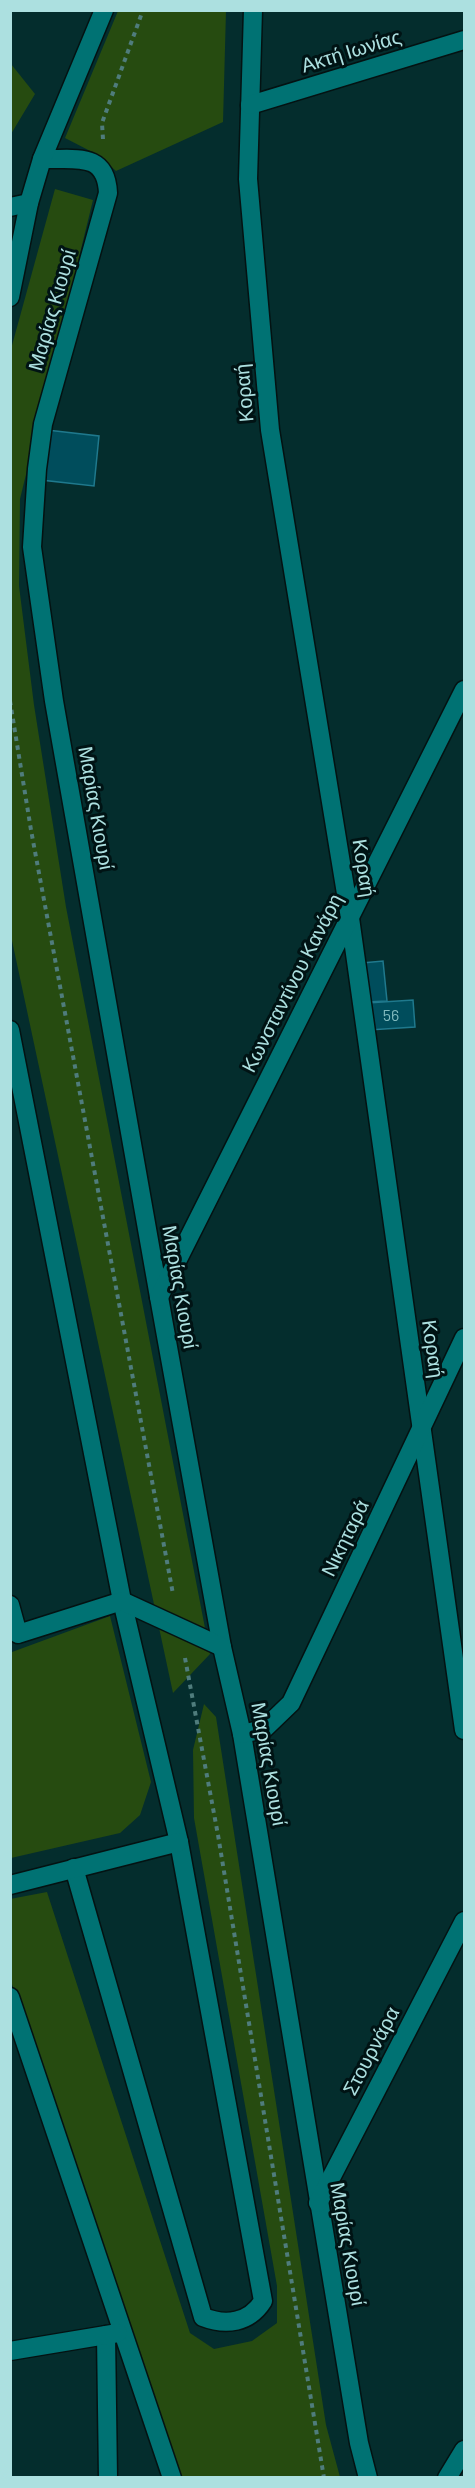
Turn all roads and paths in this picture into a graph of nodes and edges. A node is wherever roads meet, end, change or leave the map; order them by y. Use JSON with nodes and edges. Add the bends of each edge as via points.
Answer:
{"nodes":[{"id":1,"x":104,"y":10,"type":"edge"},
{"id":2,"x":253,"y":10,"type":"edge"},
{"id":3,"x":465,"y":40,"type":"edge"},
{"id":4,"x":250,"y":105,"type":"junction"},
{"id":5,"x":42,"y":159,"type":"junction"},
{"id":6,"x":20,"y":205,"type":"edge"},
{"id":7,"x":10,"y":297,"type":"edge"},
{"id":8,"x":465,"y":690,"type":"edge"},
{"id":9,"x":10,"y":701,"type":"edge"},
{"id":10,"x":350,"y":918,"type":"junction"},
{"id":11,"x":10,"y":1030,"type":"edge"},
{"id":12,"x":159,"y":1297,"type":"junction"},
{"id":13,"x":465,"y":1338,"type":"edge"},
{"id":14,"x":422,"y":1430,"type":"junction"},
{"id":15,"x":122,"y":1601,"type":"junction"},
{"id":16,"x":10,"y":1605,"type":"edge"},
{"id":17,"x":179,"y":1627,"type":"junction"},
{"id":18,"x":222,"y":1647,"type":"junction"},
{"id":19,"x":465,"y":1730,"type":"edge"},
{"id":20,"x":242,"y":1734,"type":"junction"},
{"id":21,"x":179,"y":1842,"type":"junction"},
{"id":22,"x":74,"y":1868,"type":"junction"},
{"id":23,"x":10,"y":1885,"type":"edge"},
{"id":24,"x":465,"y":1921,"type":"edge"},
{"id":25,"x":10,"y":1997,"type":"edge"},
{"id":26,"x":318,"y":2203,"type":"junction"},
{"id":27,"x":115,"y":2333,"type":"junction"},
{"id":28,"x":10,"y":2351,"type":"edge"},
{"id":29,"x":465,"y":2450,"type":"edge"},
{"id":30,"x":108,"y":2478,"type":"edge"},
{"id":31,"x":172,"y":2478,"type":"edge"},
{"id":32,"x":324,"y":2478,"type":"edge"},
{"id":33,"x":368,"y":2478,"type":"edge"},
{"id":34,"x":447,"y":2478,"type":"edge"}],
"edges":[{"from":1,"to":5,"type":"street"},
{"from":2,"to":4,"type":"street","name":"Κοραή"},
{"from":3,"to":4,"type":"street","name":"Ακτή Ιωνίας"},
{"from":4,"to":10,"type":"street","name":"Κοραή","via":[[248,179],[270,430]]},
{"from":5,"to":6,"type":"street"},
{"from":5,"to":12,"type":"street","name":"Μαρίας Κιουρί","via":[[93,162],[107,178],[108,194],[43,424],[32,547],[54,701]]},
{"from":6,"to":7,"type":"street"},
{"from":8,"to":10,"type":"street","name":"Κωνσταντίνου Κανάρη"},
{"from":9,"to":17,"type":"path"},
{"from":10,"to":12,"type":"street","name":"Κωνσταντίνου Κανάρη"},
{"from":10,"to":14,"type":"street","name":"Κοραή"},
{"from":11,"to":15,"type":"street"},
{"from":12,"to":18,"type":"street","name":"Μαρίας Κιουρί"},
{"from":13,"to":14,"type":"street","name":"Νικηταρά"},
{"from":14,"to":19,"type":"street","name":"Κοραή"},
{"from":14,"to":20,"type":"street","name":"Νικηταρά","via":[[291,1703],[264,1729]]},
{"from":15,"to":16,"type":"street","via":[[18,1634]]},
{"from":15,"to":17,"type":"street"},
{"from":15,"to":21,"type":"street"},
{"from":17,"to":18,"type":"street"},
{"from":17,"to":32,"type":"path","via":[[218,1835]]},
{"from":18,"to":20,"type":"street","name":"Μαρίας Κιουρί"},
{"from":20,"to":26,"type":"street","name":"Μαρίας Κιουρί"},
{"from":21,"to":22,"type":"street"},
{"from":21,"to":22,"type":"street","via":[[263,2301],[246,2317],[219,2324],[203,2317]]},
{"from":22,"to":23,"type":"street"},
{"from":24,"to":26,"type":"street","name":"Στουρνάρα"},
{"from":25,"to":27,"type":"street"},
{"from":26,"to":33,"type":"street","name":"Μαρίας Κιουρί","via":[[358,2443]]},
{"from":27,"to":28,"type":"street"},
{"from":27,"to":30,"type":"street"},
{"from":27,"to":31,"type":"street"},
{"from":29,"to":34,"type":"street"}]}
